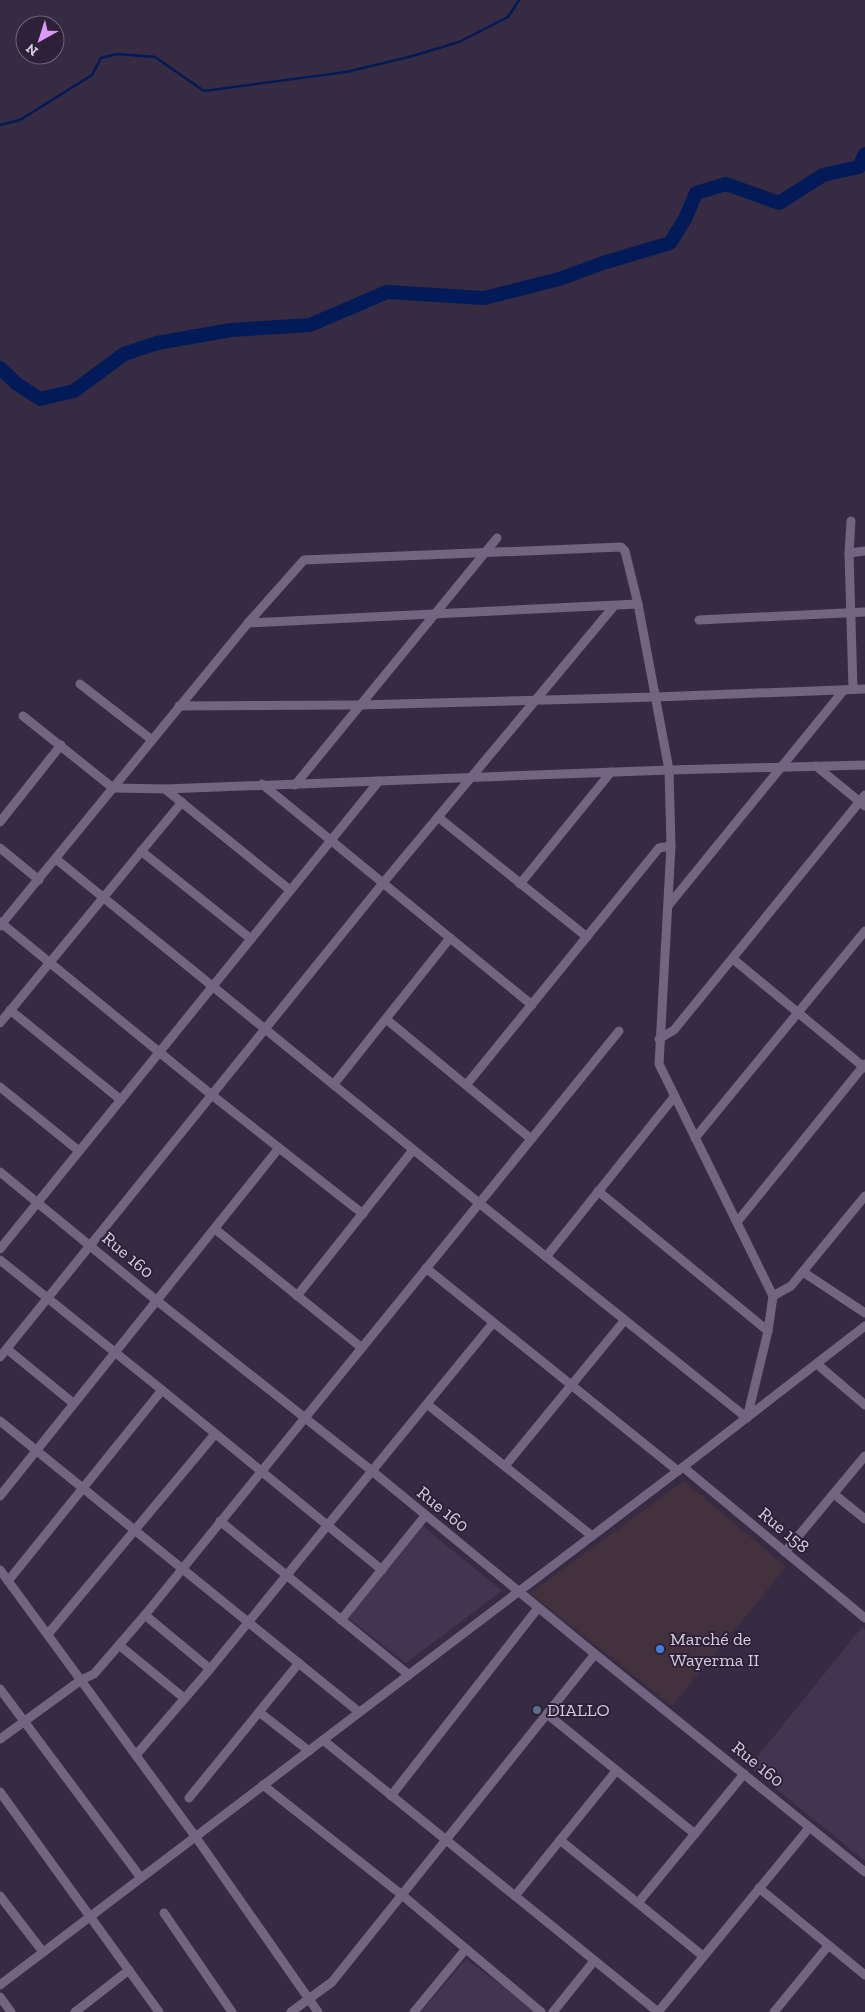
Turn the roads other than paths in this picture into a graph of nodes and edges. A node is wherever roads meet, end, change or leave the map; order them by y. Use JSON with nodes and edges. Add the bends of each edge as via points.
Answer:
{"nodes":[{"id":1,"x":851,"y":521,"type":"dead end"},
{"id":2,"x":497,"y":538,"type":"dead end"},
{"id":3,"x":865,"y":551,"type":"edge"},
{"id":4,"x":485,"y":552,"type":"junction"},
{"id":5,"x":849,"y":553,"type":"junction"},
{"id":6,"x":638,"y":604,"type":"junction"},
{"id":7,"x":614,"y":606,"type":"junction"},
{"id":8,"x":865,"y":612,"type":"edge"},
{"id":9,"x":851,"y":613,"type":"junction"},
{"id":10,"x":434,"y":614,"type":"junction"},
{"id":11,"x":699,"y":620,"type":"dead end"},
{"id":12,"x":248,"y":623,"type":"junction"},
{"id":13,"x":80,"y":684,"type":"dead end"},
{"id":14,"x":853,"y":689,"type":"junction"},
{"id":15,"x":865,"y":689,"type":"edge"},
{"id":16,"x":844,"y":690,"type":"junction"},
{"id":17,"x":656,"y":697,"type":"junction"},
{"id":18,"x":536,"y":700,"type":"junction"},
{"id":19,"x":359,"y":705,"type":"junction"},
{"id":20,"x":179,"y":706,"type":"junction"},
{"id":21,"x":23,"y":716,"type":"dead end"},
{"id":22,"x":152,"y":740,"type":"junction"},
{"id":23,"x":61,"y":745,"type":"junction"},
{"id":24,"x":865,"y":765,"type":"edge"},
{"id":25,"x":816,"y":766,"type":"junction"},
{"id":26,"x":780,"y":767,"type":"junction"},
{"id":27,"x":669,"y":770,"type":"junction"},
{"id":28,"x":612,"y":772,"type":"junction"},
{"id":29,"x":470,"y":778,"type":"junction"},
{"id":30,"x":379,"y":781,"type":"junction"},
{"id":31,"x":262,"y":784,"type":"junction"},
{"id":32,"x":295,"y":785,"type":"junction"},
{"id":33,"x":113,"y":788,"type":"junction"},
{"id":34,"x":165,"y":789,"type":"junction"},
{"id":35,"x":863,"y":801,"type":"edge"},
{"id":36,"x":182,"y":802,"type":"junction"},
{"id":37,"x":438,"y":817,"type":"junction"},
{"id":38,"x":0,"y":822,"type":"edge"},
{"id":39,"x":330,"y":840,"type":"junction"},
{"id":40,"x":670,"y":846,"type":"junction"},
{"id":41,"x":0,"y":848,"type":"edge"},
{"id":42,"x":141,"y":850,"type":"junction"},
{"id":43,"x":56,"y":859,"type":"junction"},
{"id":44,"x":39,"y":880,"type":"junction"},
{"id":45,"x":384,"y":883,"type":"junction"},
{"id":46,"x":520,"y":884,"type":"junction"},
{"id":47,"x":290,"y":890,"type":"junction"},
{"id":48,"x":102,"y":897,"type":"junction"},
{"id":49,"x":668,"y":906,"type":"junction"},
{"id":50,"x":1,"y":924,"type":"edge"},
{"id":51,"x":865,"y":931,"type":"edge"},
{"id":52,"x":587,"y":937,"type":"junction"},
{"id":53,"x":450,"y":938,"type":"junction"},
{"id":54,"x":251,"y":939,"type":"junction"},
{"id":55,"x":732,"y":959,"type":"junction"},
{"id":56,"x":50,"y":962,"type":"junction"},
{"id":57,"x":214,"y":986,"type":"junction"},
{"id":58,"x":532,"y":1005,"type":"junction"},
{"id":59,"x":10,"y":1010,"type":"junction"},
{"id":60,"x":799,"y":1014,"type":"junction"},
{"id":61,"x":386,"y":1019,"type":"junction"},
{"id":62,"x":0,"y":1023,"type":"edge"},
{"id":63,"x":266,"y":1029,"type":"junction"},
{"id":64,"x":619,"y":1031,"type":"dead end"},
{"id":65,"x":659,"y":1039,"type":"junction"},
{"id":66,"x":160,"y":1051,"type":"junction"},
{"id":67,"x":864,"y":1066,"type":"edge"},
{"id":68,"x":334,"y":1084,"type":"junction"},
{"id":69,"x":466,"y":1084,"type":"junction"},
{"id":70,"x":0,"y":1087,"type":"edge"},
{"id":71,"x":213,"y":1096,"type":"junction"},
{"id":72,"x":674,"y":1097,"type":"junction"},
{"id":73,"x":121,"y":1100,"type":"junction"},
{"id":74,"x":530,"y":1138,"type":"junction"},
{"id":75,"x":695,"y":1138,"type":"junction"},
{"id":76,"x":279,"y":1148,"type":"junction"},
{"id":77,"x":413,"y":1150,"type":"junction"},
{"id":78,"x":79,"y":1151,"type":"junction"},
{"id":79,"x":0,"y":1172,"type":"edge"},
{"id":80,"x":598,"y":1191,"type":"junction"},
{"id":81,"x":865,"y":1196,"type":"edge"},
{"id":82,"x":38,"y":1203,"type":"junction"},
{"id":83,"x":479,"y":1203,"type":"junction"},
{"id":84,"x":363,"y":1214,"type":"junction"},
{"id":85,"x":737,"y":1222,"type":"junction"},
{"id":86,"x":215,"y":1229,"type":"junction"},
{"id":87,"x":90,"y":1244,"type":"junction"},
{"id":88,"x":1,"y":1246,"type":"edge"},
{"id":89,"x":546,"y":1257,"type":"junction"},
{"id":90,"x":0,"y":1260,"type":"edge"},
{"id":91,"x":426,"y":1268,"type":"junction"},
{"id":92,"x":803,"y":1272,"type":"junction"},
{"id":93,"x":297,"y":1296,"type":"junction"},
{"id":94,"x":773,"y":1296,"type":"junction"},
{"id":95,"x":48,"y":1297,"type":"junction"},
{"id":96,"x":156,"y":1300,"type":"junction"},
{"id":97,"x":865,"y":1313,"type":"edge"},
{"id":98,"x":624,"y":1321,"type":"junction"},
{"id":99,"x":494,"y":1324,"type":"junction"},
{"id":100,"x":865,"y":1326,"type":"edge"},
{"id":101,"x":768,"y":1331,"type":"junction"},
{"id":102,"x":7,"y":1348,"type":"junction"},
{"id":103,"x":362,"y":1348,"type":"junction"},
{"id":104,"x":116,"y":1352,"type":"junction"},
{"id":105,"x":0,"y":1357,"type":"edge"},
{"id":106,"x":816,"y":1364,"type":"junction"},
{"id":107,"x":571,"y":1386,"type":"junction"},
{"id":108,"x":162,"y":1390,"type":"junction"},
{"id":109,"x":73,"y":1404,"type":"junction"},
{"id":110,"x":427,"y":1404,"type":"junction"},
{"id":111,"x":865,"y":1405,"type":"edge"},
{"id":112,"x":305,"y":1418,"type":"junction"},
{"id":113,"x":747,"y":1418,"type":"junction"},
{"id":114,"x":0,"y":1421,"type":"edge"},
{"id":115,"x":215,"y":1434,"type":"junction"},
{"id":116,"x":36,"y":1449,"type":"junction"},
{"id":117,"x":865,"y":1456,"type":"edge"},
{"id":118,"x":505,"y":1466,"type":"junction"},
{"id":119,"x":681,"y":1469,"type":"junction"},
{"id":120,"x":262,"y":1471,"type":"junction"},
{"id":121,"x":372,"y":1471,"type":"junction"},
{"id":122,"x":83,"y":1488,"type":"junction"},
{"id":123,"x":834,"y":1494,"type":"junction"},
{"id":124,"x":0,"y":1496,"type":"edge"},
{"id":125,"x":425,"y":1516,"type":"junction"},
{"id":126,"x":865,"y":1519,"type":"edge"},
{"id":127,"x":220,"y":1521,"type":"junction"},
{"id":128,"x":327,"y":1524,"type":"junction"},
{"id":129,"x":135,"y":1530,"type":"junction"},
{"id":130,"x":592,"y":1536,"type":"junction"},
{"id":131,"x":785,"y":1552,"type":"junction"},
{"id":132,"x":182,"y":1568,"type":"junction"},
{"id":133,"x":0,"y":1570,"type":"edge"},
{"id":134,"x":382,"y":1570,"type":"junction"},
{"id":135,"x":286,"y":1575,"type":"junction"},
{"id":136,"x":8,"y":1580,"type":"junction"},
{"id":137,"x":520,"y":1591,"type":"junction"},
{"id":138,"x":538,"y":1608,"type":"junction"},
{"id":139,"x":145,"y":1615,"type":"junction"},
{"id":140,"x":865,"y":1618,"type":"edge"},
{"id":141,"x":341,"y":1620,"type":"junction"},
{"id":142,"x":248,"y":1622,"type":"junction"},
{"id":143,"x":48,"y":1634,"type":"junction"},
{"id":144,"x":119,"y":1645,"type":"junction"},
{"id":145,"x":595,"y":1654,"type":"junction"},
{"id":146,"x":299,"y":1663,"type":"junction"},
{"id":147,"x":210,"y":1669,"type":"junction"},
{"id":148,"x":409,"y":1675,"type":"junction"},
{"id":149,"x":81,"y":1680,"type":"junction"},
{"id":150,"x":0,"y":1689,"type":"edge"},
{"id":151,"x":184,"y":1698,"type":"junction"},
{"id":152,"x":259,"y":1712,"type":"junction"},
{"id":153,"x":360,"y":1712,"type":"junction"},
{"id":154,"x":547,"y":1714,"type":"junction"},
{"id":155,"x":25,"y":1721,"type":"junction"},
{"id":156,"x":0,"y":1739,"type":"edge"},
{"id":157,"x":323,"y":1740,"type":"junction"},
{"id":158,"x":309,"y":1751,"type":"junction"},
{"id":159,"x":136,"y":1755,"type":"junction"},
{"id":160,"x":616,"y":1771,"type":"junction"},
{"id":161,"x":744,"y":1774,"type":"junction"},
{"id":162,"x":263,"y":1785,"type":"junction"},
{"id":163,"x":0,"y":1792,"type":"edge"},
{"id":164,"x":391,"y":1796,"type":"junction"},
{"id":165,"x":189,"y":1798,"type":"dead end"},
{"id":166,"x":809,"y":1828,"type":"junction"},
{"id":167,"x":695,"y":1834,"type":"junction"},
{"id":168,"x":195,"y":1836,"type":"junction"},
{"id":169,"x":446,"y":1839,"type":"junction"},
{"id":170,"x":560,"y":1840,"type":"junction"},
{"id":171,"x":865,"y":1872,"type":"edge"},
{"id":172,"x":141,"y":1878,"type":"junction"},
{"id":173,"x":759,"y":1888,"type":"junction"},
{"id":174,"x":402,"y":1895,"type":"junction"},
{"id":175,"x":0,"y":1896,"type":"edge"},
{"id":176,"x":515,"y":1896,"type":"junction"},
{"id":177,"x":638,"y":1903,"type":"junction"},
{"id":178,"x":164,"y":1913,"type":"dead end"},
{"id":179,"x":91,"y":1917,"type":"junction"},
{"id":180,"x":828,"y":1946,"type":"junction"},
{"id":181,"x":465,"y":1950,"type":"junction"},
{"id":182,"x":43,"y":1952,"type":"junction"},
{"id":183,"x":703,"y":1956,"type":"junction"},
{"id":184,"x":594,"y":1961,"type":"junction"},
{"id":185,"x":129,"y":1970,"type":"junction"},
{"id":186,"x":865,"y":1975,"type":"edge"},
{"id":187,"x":0,"y":1985,"type":"edge"},
{"id":188,"x":0,"y":1997,"type":"edge"},
{"id":189,"x":309,"y":1998,"type":"junction"},
{"id":190,"x":11,"y":2012,"type":"edge"},
{"id":191,"x":75,"y":2012,"type":"edge"},
{"id":192,"x":159,"y":2012,"type":"edge"},
{"id":193,"x":232,"y":2012,"type":"edge"},
{"id":194,"x":291,"y":2012,"type":"edge"},
{"id":195,"x":318,"y":2012,"type":"edge"},
{"id":196,"x":414,"y":2012,"type":"edge"},
{"id":197,"x":541,"y":2012,"type":"edge"},
{"id":198,"x":553,"y":2012,"type":"edge"},
{"id":199,"x":774,"y":2012,"type":"edge"}],
"edges":[{"from":1,"to":5,"type":"street"},
{"from":2,"to":4,"type":"street"},
{"from":3,"to":5,"type":"street"},
{"from":4,"to":6,"type":"street","via":[[621,547]]},
{"from":4,"to":10,"type":"street"},
{"from":4,"to":12,"type":"street","via":[[304,560]]},
{"from":5,"to":9,"type":"street"},
{"from":6,"to":7,"type":"street"},
{"from":6,"to":17,"type":"street"},
{"from":7,"to":10,"type":"street"},
{"from":7,"to":18,"type":"street"},
{"from":8,"to":9,"type":"street"},
{"from":9,"to":11,"type":"street"},
{"from":9,"to":14,"type":"street"},
{"from":10,"to":12,"type":"street"},
{"from":10,"to":19,"type":"street"},
{"from":12,"to":20,"type":"street"},
{"from":13,"to":22,"type":"street"},
{"from":14,"to":15,"type":"street"},
{"from":14,"to":16,"type":"street"},
{"from":16,"to":17,"type":"street"},
{"from":16,"to":26,"type":"street"},
{"from":17,"to":18,"type":"street"},
{"from":17,"to":27,"type":"street"},
{"from":18,"to":19,"type":"street"},
{"from":18,"to":29,"type":"street"},
{"from":19,"to":20,"type":"street"},
{"from":19,"to":32,"type":"street"},
{"from":20,"to":22,"type":"street"},
{"from":21,"to":23,"type":"street"},
{"from":22,"to":33,"type":"street"},
{"from":23,"to":33,"type":"street"},
{"from":23,"to":38,"type":"street"},
{"from":24,"to":25,"type":"street"},
{"from":25,"to":26,"type":"street"},
{"from":25,"to":35,"type":"street"},
{"from":26,"to":27,"type":"street"},
{"from":26,"to":49,"type":"street"},
{"from":27,"to":28,"type":"street"},
{"from":27,"to":40,"type":"street"},
{"from":28,"to":29,"type":"street"},
{"from":28,"to":46,"type":"street"},
{"from":29,"to":30,"type":"street"},
{"from":29,"to":37,"type":"street"},
{"from":30,"to":32,"type":"street"},
{"from":30,"to":39,"type":"street"},
{"from":31,"to":32,"type":"street"},
{"from":31,"to":34,"type":"street"},
{"from":31,"to":39,"type":"street"},
{"from":33,"to":34,"type":"street"},
{"from":33,"to":43,"type":"street"},
{"from":34,"to":36,"type":"street"},
{"from":35,"to":55,"type":"street"},
{"from":36,"to":42,"type":"street"},
{"from":36,"to":47,"type":"street"},
{"from":37,"to":45,"type":"street"},
{"from":37,"to":46,"type":"street"},
{"from":39,"to":45,"type":"street"},
{"from":39,"to":47,"type":"street"},
{"from":40,"to":49,"type":"street"},
{"from":40,"to":52,"type":"street","via":[[659,848]]},
{"from":41,"to":44,"type":"street"},
{"from":42,"to":48,"type":"street"},
{"from":42,"to":54,"type":"street"},
{"from":43,"to":44,"type":"street"},
{"from":43,"to":48,"type":"street"},
{"from":44,"to":50,"type":"street"},
{"from":45,"to":53,"type":"street"},
{"from":45,"to":63,"type":"street"},
{"from":46,"to":52,"type":"street"},
{"from":47,"to":54,"type":"street"},
{"from":48,"to":56,"type":"street"},
{"from":48,"to":57,"type":"street"},
{"from":49,"to":65,"type":"street"},
{"from":50,"to":56,"type":"street"},
{"from":51,"to":60,"type":"street"},
{"from":52,"to":58,"type":"street"},
{"from":53,"to":58,"type":"street"},
{"from":53,"to":61,"type":"street"},
{"from":54,"to":57,"type":"street"},
{"from":55,"to":60,"type":"street"},
{"from":55,"to":65,"type":"street","via":[[674,1030]]},
{"from":56,"to":59,"type":"street"},
{"from":56,"to":66,"type":"street"},
{"from":57,"to":63,"type":"street"},
{"from":57,"to":66,"type":"street"},
{"from":58,"to":69,"type":"street"},
{"from":59,"to":62,"type":"street"},
{"from":59,"to":73,"type":"street"},
{"from":60,"to":67,"type":"street"},
{"from":60,"to":75,"type":"street"},
{"from":61,"to":68,"type":"street"},
{"from":61,"to":69,"type":"street"},
{"from":63,"to":68,"type":"street"},
{"from":63,"to":71,"type":"street"},
{"from":64,"to":74,"type":"street"},
{"from":65,"to":72,"type":"street","via":[[659,1064]]},
{"from":66,"to":71,"type":"street"},
{"from":66,"to":73,"type":"street"},
{"from":67,"to":85,"type":"street"},
{"from":68,"to":77,"type":"street"},
{"from":69,"to":74,"type":"street"},
{"from":70,"to":78,"type":"street"},
{"from":71,"to":76,"type":"street"},
{"from":71,"to":87,"type":"street"},
{"from":72,"to":75,"type":"street"},
{"from":72,"to":80,"type":"street"},
{"from":73,"to":78,"type":"street"},
{"from":74,"to":83,"type":"street"},
{"from":75,"to":85,"type":"street"},
{"from":76,"to":84,"type":"street"},
{"from":76,"to":86,"type":"street"},
{"from":77,"to":83,"type":"street"},
{"from":77,"to":84,"type":"street"},
{"from":78,"to":82,"type":"street"},
{"from":79,"to":82,"type":"street","name":"Rue 160"},
{"from":80,"to":89,"type":"street"},
{"from":80,"to":101,"type":"street"},
{"from":81,"to":92,"type":"street"},
{"from":82,"to":87,"type":"street","name":"Rue 160"},
{"from":82,"to":88,"type":"street"},
{"from":83,"to":89,"type":"street"},
{"from":83,"to":91,"type":"street"},
{"from":84,"to":93,"type":"street"},
{"from":85,"to":94,"type":"street"},
{"from":86,"to":93,"type":"street"},
{"from":86,"to":96,"type":"street"},
{"from":87,"to":95,"type":"street"},
{"from":87,"to":96,"type":"street","name":"Rue 160"},
{"from":89,"to":98,"type":"street"},
{"from":90,"to":95,"type":"street"},
{"from":91,"to":99,"type":"street","name":"Rue 158"},
{"from":91,"to":103,"type":"street"},
{"from":92,"to":94,"type":"street","via":[[791,1286]]},
{"from":92,"to":97,"type":"street"},
{"from":93,"to":103,"type":"street"},
{"from":94,"to":101,"type":"street"},
{"from":95,"to":102,"type":"street"},
{"from":95,"to":104,"type":"street"},
{"from":96,"to":104,"type":"street"},
{"from":96,"to":112,"type":"street","name":"Rue 160"},
{"from":98,"to":107,"type":"street"},
{"from":98,"to":113,"type":"street"},
{"from":99,"to":107,"type":"street","name":"Rue 158"},
{"from":99,"to":110,"type":"street"},
{"from":100,"to":106,"type":"street"},
{"from":101,"to":113,"type":"street"},
{"from":102,"to":105,"type":"street"},
{"from":102,"to":109,"type":"street"},
{"from":103,"to":112,"type":"street"},
{"from":104,"to":108,"type":"street"},
{"from":104,"to":109,"type":"street"},
{"from":106,"to":111,"type":"street"},
{"from":106,"to":113,"type":"street"},
{"from":107,"to":118,"type":"street"},
{"from":107,"to":119,"type":"street","name":"Rue 158"},
{"from":108,"to":115,"type":"street"},
{"from":108,"to":122,"type":"street"},
{"from":109,"to":116,"type":"street"},
{"from":110,"to":118,"type":"street"},
{"from":110,"to":121,"type":"street"},
{"from":112,"to":120,"type":"street"},
{"from":112,"to":121,"type":"street","name":"Rue 160"},
{"from":113,"to":119,"type":"street"},
{"from":114,"to":116,"type":"street"},
{"from":115,"to":120,"type":"street"},
{"from":115,"to":129,"type":"street"},
{"from":116,"to":122,"type":"street"},
{"from":116,"to":124,"type":"street"},
{"from":117,"to":123,"type":"street"},
{"from":118,"to":130,"type":"street"},
{"from":119,"to":130,"type":"street"},
{"from":119,"to":131,"type":"street","name":"Rue 158"},
{"from":120,"to":127,"type":"street"},
{"from":120,"to":128,"type":"street"},
{"from":121,"to":125,"type":"street","name":"Rue 160"},
{"from":121,"to":128,"type":"street"},
{"from":122,"to":129,"type":"street"},
{"from":122,"to":136,"type":"street"},
{"from":123,"to":126,"type":"street"},
{"from":123,"to":131,"type":"street"},
{"from":125,"to":134,"type":"street"},
{"from":125,"to":137,"type":"street","name":"Rue 160"},
{"from":127,"to":132,"type":"street"},
{"from":127,"to":135,"type":"street"},
{"from":128,"to":134,"type":"street"},
{"from":128,"to":135,"type":"street"},
{"from":129,"to":132,"type":"street"},
{"from":129,"to":143,"type":"street"},
{"from":130,"to":137,"type":"street"},
{"from":131,"to":140,"type":"street","name":"Rue 158"},
{"from":132,"to":139,"type":"street"},
{"from":132,"to":142,"type":"street"},
{"from":133,"to":136,"type":"street"},
{"from":134,"to":141,"type":"street"},
{"from":135,"to":141,"type":"street"},
{"from":135,"to":142,"type":"street"},
{"from":136,"to":143,"type":"street"},
{"from":137,"to":138,"type":"street","name":"Rue 160"},
{"from":137,"to":148,"type":"street"},
{"from":138,"to":145,"type":"street","name":"Rue 160"},
{"from":138,"to":164,"type":"street"},
{"from":139,"to":144,"type":"street"},
{"from":139,"to":147,"type":"street"},
{"from":141,"to":148,"type":"street"},
{"from":142,"to":146,"type":"street"},
{"from":142,"to":147,"type":"street"},
{"from":143,"to":149,"type":"street"},
{"from":144,"to":149,"type":"street","via":[[94,1674]]},
{"from":144,"to":151,"type":"street"},
{"from":145,"to":154,"type":"street"},
{"from":145,"to":161,"type":"street","name":"Rue 160"},
{"from":146,"to":152,"type":"street"},
{"from":146,"to":153,"type":"street"},
{"from":147,"to":151,"type":"street"},
{"from":148,"to":153,"type":"street"},
{"from":149,"to":155,"type":"street"},
{"from":149,"to":159,"type":"street"},
{"from":150,"to":155,"type":"street"},
{"from":151,"to":159,"type":"street"},
{"from":152,"to":158,"type":"street"},
{"from":152,"to":165,"type":"street"},
{"from":153,"to":157,"type":"street"},
{"from":154,"to":160,"type":"street"},
{"from":154,"to":169,"type":"street"},
{"from":155,"to":156,"type":"street"},
{"from":155,"to":172,"type":"street"},
{"from":157,"to":158,"type":"street"},
{"from":157,"to":164,"type":"street"},
{"from":158,"to":162,"type":"street"},
{"from":159,"to":168,"type":"street"},
{"from":160,"to":167,"type":"street"},
{"from":160,"to":170,"type":"street"},
{"from":161,"to":166,"type":"street","name":"Rue 160"},
{"from":161,"to":167,"type":"street"},
{"from":162,"to":168,"type":"street"},
{"from":162,"to":174,"type":"street"},
{"from":163,"to":179,"type":"street"},
{"from":164,"to":169,"type":"street"},
{"from":166,"to":171,"type":"street","name":"Rue 160"},
{"from":166,"to":173,"type":"street"},
{"from":167,"to":177,"type":"street"},
{"from":168,"to":172,"type":"street"},
{"from":168,"to":189,"type":"street"},
{"from":169,"to":174,"type":"street"},
{"from":169,"to":176,"type":"street"},
{"from":170,"to":176,"type":"street"},
{"from":170,"to":177,"type":"street"},
{"from":172,"to":179,"type":"street"},
{"from":173,"to":180,"type":"street"},
{"from":173,"to":183,"type":"street"},
{"from":174,"to":181,"type":"street"},
{"from":174,"to":189,"type":"street","via":[[332,1982]]},
{"from":175,"to":182,"type":"street"},
{"from":176,"to":184,"type":"street"},
{"from":177,"to":183,"type":"street"},
{"from":178,"to":193,"type":"street"},
{"from":179,"to":182,"type":"street"},
{"from":179,"to":185,"type":"street"},
{"from":180,"to":186,"type":"street"},
{"from":180,"to":199,"type":"street"},
{"from":181,"to":196,"type":"street"},
{"from":181,"to":197,"type":"street"},
{"from":182,"to":187,"type":"street"},
{"from":183,"to":184,"type":"street","via":[[658,2012]]},
{"from":184,"to":198,"type":"street"},
{"from":185,"to":191,"type":"street"},
{"from":185,"to":192,"type":"street"},
{"from":188,"to":190,"type":"street"},
{"from":189,"to":194,"type":"street"},
{"from":189,"to":195,"type":"street"}]}
